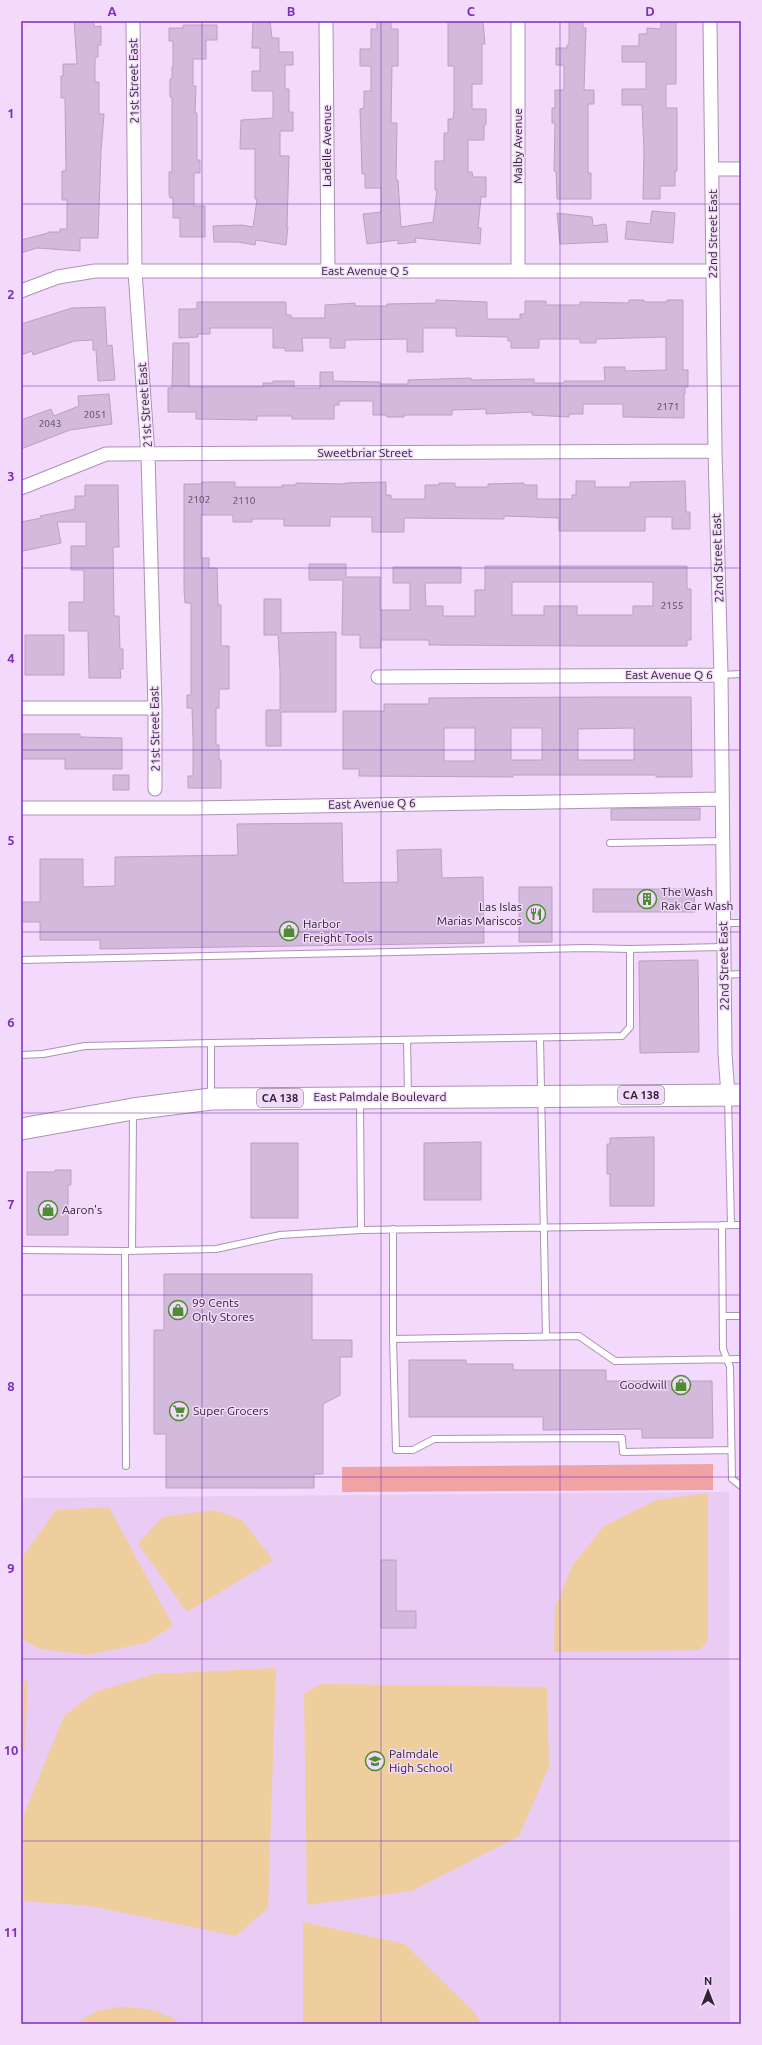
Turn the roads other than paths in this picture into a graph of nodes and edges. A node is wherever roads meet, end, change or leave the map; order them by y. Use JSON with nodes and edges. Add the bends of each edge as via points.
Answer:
{"nodes":[{"id":1,"x":133,"y":21,"type":"edge"},
{"id":2,"x":326,"y":21,"type":"edge"},
{"id":3,"x":518,"y":21,"type":"edge"},
{"id":4,"x":710,"y":21,"type":"edge"},
{"id":5,"x":741,"y":168,"type":"edge"},
{"id":6,"x":713,"y":169,"type":"junction"},
{"id":7,"x":518,"y":270,"type":"junction"},
{"id":8,"x":328,"y":271,"type":"junction"},
{"id":9,"x":712,"y":271,"type":"junction"},
{"id":10,"x":136,"y":272,"type":"junction"},
{"id":11,"x":21,"y":291,"type":"edge"},
{"id":12,"x":714,"y":451,"type":"junction"},
{"id":13,"x":148,"y":455,"type":"junction"},
{"id":14,"x":21,"y":488,"type":"edge"},
{"id":15,"x":741,"y":674,"type":"edge"},
{"id":16,"x":721,"y":675,"type":"junction"},
{"id":17,"x":378,"y":677,"type":"dead end"},
{"id":18,"x":21,"y":708,"type":"edge"},
{"id":19,"x":155,"y":708,"type":"junction"},
{"id":20,"x":155,"y":789,"type":"dead end"},
{"id":21,"x":722,"y":799,"type":"junction"},
{"id":22,"x":21,"y":808,"type":"edge"},
{"id":23,"x":723,"y":841,"type":"junction"},
{"id":24,"x":610,"y":843,"type":"dead end"},
{"id":25,"x":741,"y":922,"type":"edge"},
{"id":26,"x":723,"y":923,"type":"junction"},
{"id":27,"x":725,"y":947,"type":"junction"},
{"id":28,"x":630,"y":949,"type":"junction"},
{"id":29,"x":21,"y":960,"type":"edge"},
{"id":30,"x":741,"y":974,"type":"edge"},
{"id":31,"x":725,"y":975,"type":"junction"},
{"id":32,"x":540,"y":1038,"type":"junction"},
{"id":33,"x":407,"y":1040,"type":"junction"},
{"id":34,"x":211,"y":1043,"type":"junction"},
{"id":35,"x":21,"y":1054,"type":"edge"},
{"id":36,"x":734,"y":1095,"type":"edge"},
{"id":37,"x":360,"y":1096,"type":"junction"},
{"id":38,"x":541,"y":1096,"type":"junction"},
{"id":39,"x":408,"y":1097,"type":"junction"},
{"id":40,"x":212,"y":1099,"type":"junction"},
{"id":41,"x":133,"y":1109,"type":"junction"},
{"id":42,"x":21,"y":1129,"type":"edge"},
{"id":43,"x":722,"y":1225,"type":"junction"},
{"id":44,"x":731,"y":1225,"type":"junction"},
{"id":45,"x":741,"y":1225,"type":"edge"},
{"id":46,"x":544,"y":1227,"type":"junction"},
{"id":47,"x":361,"y":1230,"type":"junction"},
{"id":48,"x":393,"y":1230,"type":"junction"},
{"id":49,"x":21,"y":1250,"type":"edge"},
{"id":50,"x":125,"y":1251,"type":"junction"},
{"id":51,"x":132,"y":1251,"type":"junction"},
{"id":52,"x":723,"y":1316,"type":"junction"},
{"id":53,"x":741,"y":1316,"type":"edge"},
{"id":54,"x":546,"y":1337,"type":"junction"},
{"id":55,"x":393,"y":1339,"type":"junction"},
{"id":56,"x":727,"y":1359,"type":"junction"},
{"id":57,"x":741,"y":1360,"type":"edge"},
{"id":58,"x":731,"y":1450,"type":"junction"},
{"id":59,"x":126,"y":1466,"type":"dead end"},
{"id":60,"x":741,"y":1486,"type":"edge"}],
"edges":[{"from":1,"to":10,"type":"street","name":"21st Street East"},
{"from":2,"to":8,"type":"street","name":"Ladelle Avenue"},
{"from":3,"to":7,"type":"street","name":"Malby Avenue"},
{"from":4,"to":6,"type":"street","name":"22nd Street East"},
{"from":5,"to":6,"type":"street"},
{"from":6,"to":9,"type":"street","name":"22nd Street East"},
{"from":7,"to":8,"type":"street","name":"East Avenue Q 5"},
{"from":7,"to":9,"type":"street","name":"East Avenue Q 5"},
{"from":8,"to":10,"type":"street","name":"East Avenue Q 5"},
{"from":9,"to":12,"type":"street","name":"22nd Street East"},
{"from":10,"to":11,"type":"street","name":"East Avenue Q 5","via":[[95,271],[58,277]]},
{"from":10,"to":13,"type":"street","name":"21st Street East"},
{"from":12,"to":13,"type":"street","name":"Sweetbriar Street"},
{"from":12,"to":16,"type":"street","name":"22nd Street East"},
{"from":13,"to":14,"type":"street","name":"Sweetbriar Street","via":[[106,454]]},
{"from":13,"to":19,"type":"street","name":"21st Street East"},
{"from":15,"to":16,"type":"lane"},
{"from":16,"to":17,"type":"street","name":"East Avenue Q 6"},
{"from":16,"to":21,"type":"street","name":"22nd Street East"},
{"from":18,"to":19,"type":"street"},
{"from":19,"to":20,"type":"street","name":"21st Street East"},
{"from":21,"to":22,"type":"street","name":"East Avenue Q 6","via":[[184,808]]},
{"from":21,"to":23,"type":"street","name":"22nd Street East"},
{"from":23,"to":24,"type":"lane"},
{"from":23,"to":26,"type":"street","name":"22nd Street East"},
{"from":25,"to":26,"type":"lane"},
{"from":26,"to":27,"type":"street","name":"22nd Street East"},
{"from":27,"to":28,"type":"lane"},
{"from":27,"to":31,"type":"street","name":"22nd Street East"},
{"from":28,"to":29,"type":"lane","via":[[564,948]]},
{"from":28,"to":32,"type":"lane","via":[[630,1027],[622,1036]]},
{"from":30,"to":31,"type":"lane"},
{"from":31,"to":36,"type":"street","name":"22nd Street East"},
{"from":32,"to":33,"type":"lane"},
{"from":32,"to":38,"type":"lane"},
{"from":33,"to":34,"type":"lane"},
{"from":33,"to":39,"type":"lane"},
{"from":34,"to":35,"type":"lane","via":[[85,1046],[43,1054]]},
{"from":34,"to":40,"type":"lane"},
{"from":36,"to":38,"type":"highway","name":"East Palmdale Boulevard","number":"CA 138"},
{"from":36,"to":44,"type":"lane"},
{"from":37,"to":39,"type":"highway","name":"East Palmdale Boulevard","number":"CA 138"},
{"from":37,"to":40,"type":"highway","name":"East Palmdale Boulevard","number":"CA 138"},
{"from":37,"to":47,"type":"lane"},
{"from":38,"to":39,"type":"highway","name":"East Palmdale Boulevard","number":"CA 138"},
{"from":38,"to":46,"type":"lane"},
{"from":40,"to":41,"type":"highway","name":"East Palmdale Boulevard","number":"CA 138"},
{"from":41,"to":42,"type":"highway","name":"East Palmdale Boulevard","number":"CA 138"},
{"from":41,"to":51,"type":"lane"},
{"from":43,"to":44,"type":"lane"},
{"from":43,"to":46,"type":"lane"},
{"from":43,"to":52,"type":"lane"},
{"from":44,"to":45,"type":"lane"},
{"from":46,"to":48,"type":"lane"},
{"from":46,"to":54,"type":"lane"},
{"from":47,"to":48,"type":"lane"},
{"from":47,"to":51,"type":"lane","via":[[280,1235],[216,1249]]},
{"from":48,"to":55,"type":"lane"},
{"from":49,"to":50,"type":"lane"},
{"from":50,"to":51,"type":"lane"},
{"from":50,"to":59,"type":"lane"},
{"from":52,"to":53,"type":"lane"},
{"from":52,"to":56,"type":"lane","via":[[723,1350]]},
{"from":54,"to":55,"type":"lane"},
{"from":54,"to":56,"type":"lane","via":[[579,1336],[616,1361]]},
{"from":55,"to":58,"type":"lane","via":[[396,1450],[412,1450],[434,1439],[591,1438],[622,1438],[623,1452]]},
{"from":56,"to":57,"type":"lane"},
{"from":56,"to":58,"type":"lane","via":[[730,1367]]},
{"from":58,"to":60,"type":"lane","via":[[732,1479]]}]}
